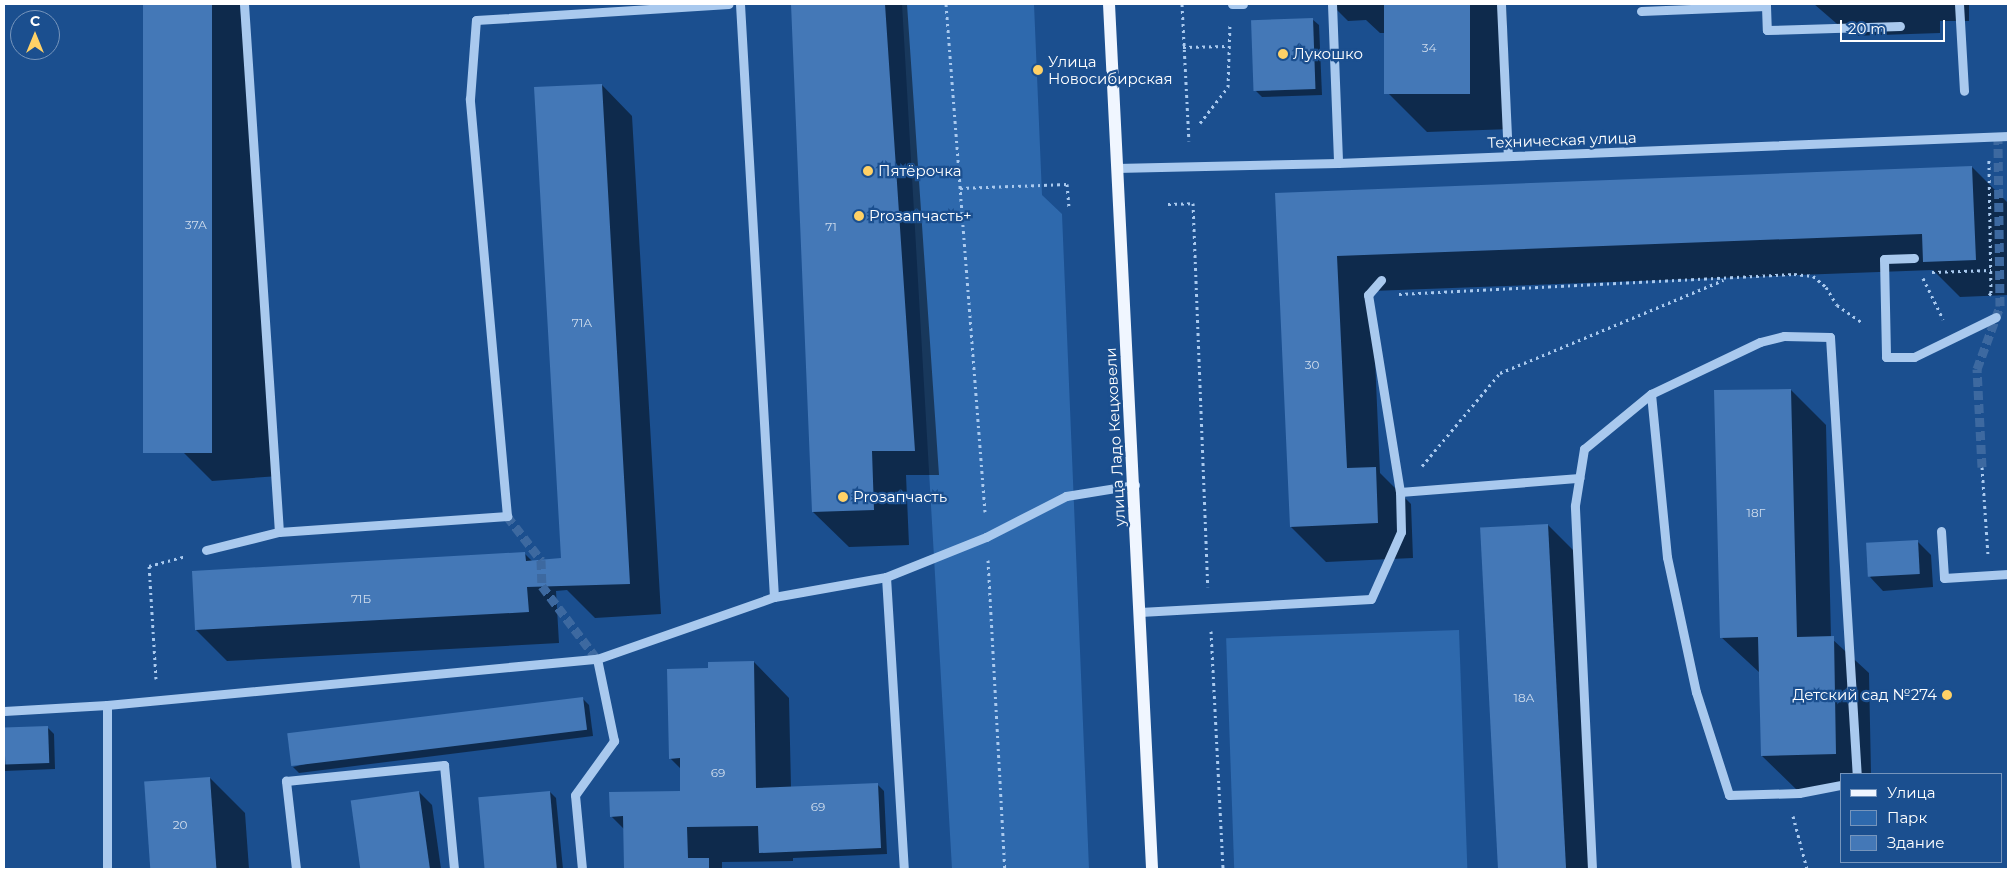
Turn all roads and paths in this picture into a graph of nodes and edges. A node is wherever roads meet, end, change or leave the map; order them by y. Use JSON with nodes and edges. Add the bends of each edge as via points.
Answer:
{"nodes":[{"id":1,"x":244,"y":4,"type":"edge"},
{"id":2,"x":728,"y":4,"type":"edge"},
{"id":3,"x":740,"y":4,"type":"edge"},
{"id":4,"x":946,"y":4,"type":"edge"},
{"id":5,"x":1109,"y":4,"type":"edge"},
{"id":6,"x":1182,"y":4,"type":"edge"},
{"id":7,"x":1232,"y":4,"type":"edge"},
{"id":8,"x":1243,"y":4,"type":"edge"},
{"id":9,"x":1332,"y":4,"type":"edge"},
{"id":10,"x":1501,"y":4,"type":"edge"},
{"id":11,"x":1959,"y":4,"type":"edge"},
{"id":12,"x":1766,"y":5,"type":"edge"},
{"id":13,"x":1641,"y":10,"type":"dead end"},
{"id":14,"x":1900,"y":26,"type":"dead end"},
{"id":15,"x":1228,"y":46,"type":"junction"},
{"id":16,"x":1183,"y":47,"type":"junction"},
{"id":17,"x":1964,"y":91,"type":"dead end"},
{"id":18,"x":1200,"y":123,"type":"dead end"},
{"id":19,"x":2008,"y":136,"type":"edge"},
{"id":20,"x":1989,"y":137,"type":"junction"},
{"id":21,"x":1189,"y":141,"type":"dead end"},
{"id":22,"x":1508,"y":156,"type":"junction"},
{"id":23,"x":1338,"y":163,"type":"junction"},
{"id":24,"x":1116,"y":168,"type":"junction"},
{"id":25,"x":960,"y":188,"type":"junction"},
{"id":26,"x":1168,"y":204,"type":"dead end"},
{"id":27,"x":1069,"y":207,"type":"dead end"},
{"id":28,"x":1914,"y":258,"type":"dead end"},
{"id":29,"x":1991,"y":270,"type":"junction"},
{"id":30,"x":1726,"y":278,"type":"junction"},
{"id":31,"x":1381,"y":280,"type":"dead end"},
{"id":32,"x":1368,"y":295,"type":"junction"},
{"id":33,"x":1983,"y":298,"type":"dead end"},
{"id":34,"x":1951,"y":315,"type":"dead end"},
{"id":35,"x":1996,"y":317,"type":"dead end"},
{"id":36,"x":1943,"y":320,"type":"junction"},
{"id":37,"x":1935,"y":324,"type":"dead end"},
{"id":38,"x":1886,"y":338,"type":"junction"},
{"id":39,"x":1651,"y":394,"type":"junction"},
{"id":40,"x":1982,"y":467,"type":"tunnel mouth"},
{"id":41,"x":1579,"y":478,"type":"junction"},
{"id":42,"x":1134,"y":485,"type":"junction"},
{"id":43,"x":1400,"y":492,"type":"junction"},
{"id":44,"x":1941,"y":531,"type":"dead end"},
{"id":45,"x":279,"y":532,"type":"junction"},
{"id":46,"x":986,"y":537,"type":"junction"},
{"id":47,"x":206,"y":550,"type":"joint"},
{"id":48,"x":2008,"y":574,"type":"edge"},
{"id":49,"x":1989,"y":576,"type":"junction"},
{"id":50,"x":886,"y":577,"type":"junction"},
{"id":51,"x":1209,"y":595,"type":"dead end"},
{"id":52,"x":774,"y":597,"type":"junction"},
{"id":53,"x":1140,"y":612,"type":"junction"},
{"id":54,"x":1210,"y":630,"type":"dead end"},
{"id":55,"x":598,"y":659,"type":"junction"},
{"id":56,"x":158,"y":700,"type":"junction"},
{"id":57,"x":107,"y":705,"type":"junction"},
{"id":58,"x":4,"y":711,"type":"edge"},
{"id":59,"x":1857,"y":773,"type":"edge"},
{"id":60,"x":1840,"y":785,"type":"edge"},
{"id":61,"x":1788,"y":794,"type":"junction"},
{"id":62,"x":107,"y":869,"type":"edge"},
{"id":63,"x":296,"y":869,"type":"edge"},
{"id":64,"x":454,"y":869,"type":"edge"},
{"id":65,"x":582,"y":869,"type":"edge"},
{"id":66,"x":904,"y":869,"type":"edge"},
{"id":67,"x":1005,"y":869,"type":"edge"},
{"id":68,"x":1152,"y":869,"type":"edge"},
{"id":69,"x":1224,"y":869,"type":"edge"},
{"id":70,"x":1592,"y":869,"type":"edge"},
{"id":71,"x":1807,"y":869,"type":"edge"}],
"edges":[{"from":1,"to":45,"type":"street"},
{"from":2,"to":45,"type":"street","via":[[476,20],[470,99],[507,516]]},
{"from":3,"to":52,"type":"street"},
{"from":4,"to":25,"type":"path"},
{"from":5,"to":24,"type":"main road","name":"улица Ладо Кецховели"},
{"from":6,"to":16,"type":"path"},
{"from":7,"to":8,"type":"street"},
{"from":7,"to":15,"type":"path"},
{"from":9,"to":23,"type":"street"},
{"from":10,"to":22,"type":"street"},
{"from":11,"to":17,"type":"street"},
{"from":12,"to":13,"type":"street"},
{"from":12,"to":14,"type":"street","via":[[1767,30]]},
{"from":15,"to":16,"type":"path"},
{"from":15,"to":18,"type":"path","via":[[1228,87]]},
{"from":16,"to":21,"type":"path"},
{"from":19,"to":20,"type":"street","name":"Техническая улица"},
{"from":20,"to":22,"type":"street","name":"Техническая улица"},
{"from":20,"to":29,"type":"path"},
{"from":22,"to":23,"type":"street","name":"Техническая улица"},
{"from":23,"to":24,"type":"street","name":"Техническая улица"},
{"from":24,"to":42,"type":"main road","name":"улица Ладо Кецховели"},
{"from":25,"to":27,"type":"path","via":[[1067,184]]},
{"from":25,"to":46,"type":"path"},
{"from":26,"to":51,"type":"path","via":[[1193,203]]},
{"from":28,"to":38,"type":"street","via":[[1884,259]]},
{"from":29,"to":33,"type":"path","via":[[1991,293]]},
{"from":29,"to":36,"type":"path","via":[[1920,272]]},
{"from":30,"to":32,"type":"path"},
{"from":30,"to":38,"type":"path","via":[[1812,276],[1826,287],[1837,305]]},
{"from":30,"to":43,"type":"path","via":[[1500,373]]},
{"from":31,"to":32,"type":"street"},
{"from":32,"to":43,"type":"street"},
{"from":34,"to":36,"type":"path"},
{"from":35,"to":38,"type":"street","via":[[1914,357],[1886,357]]},
{"from":36,"to":37,"type":"path"},
{"from":39,"to":41,"type":"street","via":[[1584,449]]},
{"from":39,"to":59,"type":"street","via":[[1760,342],[1784,336],[1830,337]]},
{"from":39,"to":61,"type":"street","via":[[1667,557],[1696,692],[1729,795]]},
{"from":40,"to":49,"type":"path"},
{"from":41,"to":43,"type":"street"},
{"from":41,"to":70,"type":"street","via":[[1575,505]]},
{"from":42,"to":46,"type":"street","via":[[1066,496]]},
{"from":42,"to":53,"type":"main road","name":"улица Ладо Кецховели"},
{"from":43,"to":53,"type":"street","via":[[1401,532],[1371,599]]},
{"from":44,"to":49,"type":"street","via":[[1944,578]]},
{"from":45,"to":47,"type":"street"},
{"from":46,"to":50,"type":"street"},
{"from":46,"to":67,"type":"path"},
{"from":47,"to":56,"type":"path","via":[[149,566]]},
{"from":48,"to":49,"type":"street"},
{"from":50,"to":52,"type":"street"},
{"from":50,"to":66,"type":"street"},
{"from":52,"to":55,"type":"street"},
{"from":53,"to":68,"type":"main road","name":"улица Ладо Кецховели"},
{"from":54,"to":69,"type":"path"},
{"from":55,"to":56,"type":"street"},
{"from":55,"to":65,"type":"street","via":[[614,741],[575,795]]},
{"from":56,"to":57,"type":"street"},
{"from":57,"to":58,"type":"street"},
{"from":57,"to":62,"type":"street"},
{"from":60,"to":61,"type":"street"},
{"from":61,"to":71,"type":"path"},
{"from":63,"to":64,"type":"street","via":[[286,781],[444,765]]}]}
